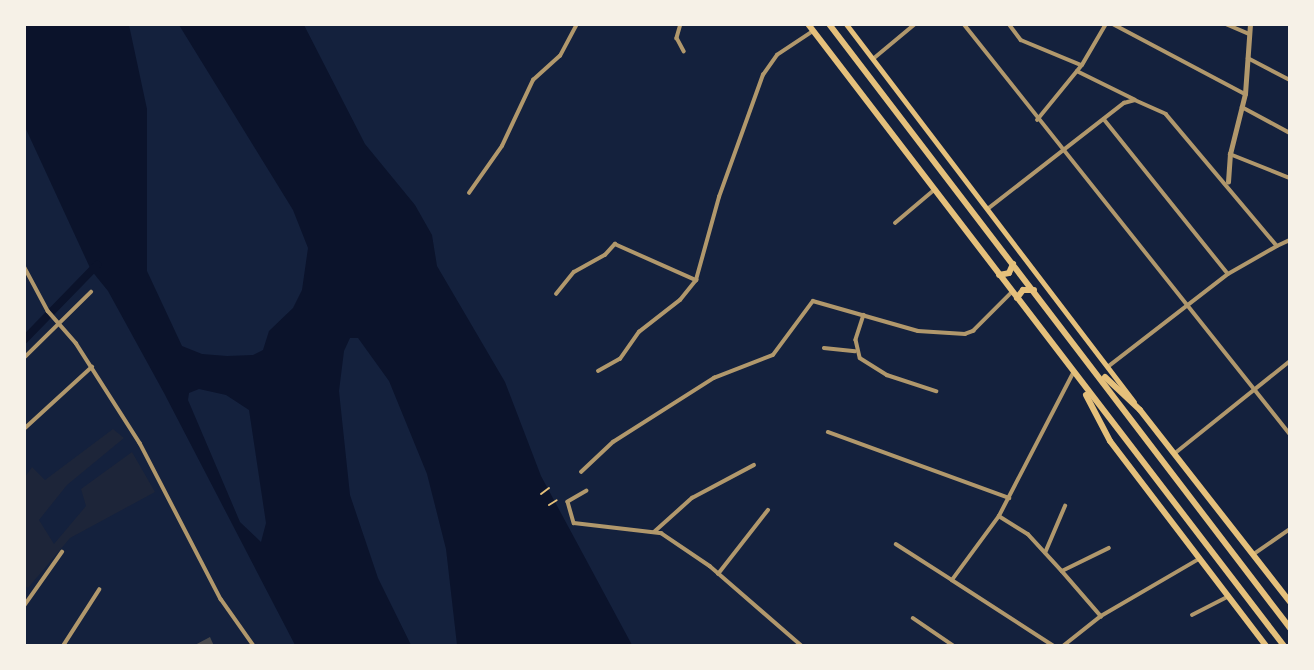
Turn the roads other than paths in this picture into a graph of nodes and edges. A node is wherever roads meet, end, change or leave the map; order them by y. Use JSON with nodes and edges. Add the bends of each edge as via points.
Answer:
{"nodes":[{"id":1,"x":577,"y":24,"type":"edge"},
{"id":2,"x":681,"y":24,"type":"edge"},
{"id":3,"x":829,"y":24,"type":"edge"},
{"id":4,"x":846,"y":24,"type":"edge"},
{"id":5,"x":915,"y":24,"type":"edge"},
{"id":6,"x":964,"y":24,"type":"edge"},
{"id":7,"x":1009,"y":24,"type":"edge"},
{"id":8,"x":1106,"y":24,"type":"edge"},
{"id":9,"x":1113,"y":24,"type":"edge"},
{"id":10,"x":1226,"y":24,"type":"edge"},
{"id":11,"x":1250,"y":24,"type":"edge"},
{"id":12,"x":811,"y":28,"type":"edge"},
{"id":13,"x":1251,"y":34,"type":"junction"},
{"id":14,"x":684,"y":51,"type":"dead end"},
{"id":15,"x":1248,"y":58,"type":"junction"},
{"id":16,"x":873,"y":59,"type":"junction"},
{"id":17,"x":1083,"y":65,"type":"junction"},
{"id":18,"x":1077,"y":71,"type":"junction"},
{"id":19,"x":1290,"y":80,"type":"edge"},
{"id":20,"x":1245,"y":94,"type":"junction"},
{"id":21,"x":1135,"y":100,"type":"junction"},
{"id":22,"x":1241,"y":107,"type":"junction"},
{"id":23,"x":1104,"y":119,"type":"junction"},
{"id":24,"x":1037,"y":120,"type":"junction"},
{"id":25,"x":1290,"y":133,"type":"edge"},
{"id":26,"x":1060,"y":151,"type":"junction"},
{"id":27,"x":1230,"y":153,"type":"junction"},
{"id":28,"x":1290,"y":178,"type":"edge"},
{"id":29,"x":1228,"y":182,"type":"junction"},
{"id":30,"x":934,"y":190,"type":"junction"},
{"id":31,"x":469,"y":193,"type":"dead end"},
{"id":32,"x":989,"y":208,"type":"junction"},
{"id":33,"x":895,"y":223,"type":"dead end"},
{"id":34,"x":1290,"y":240,"type":"edge"},
{"id":35,"x":1278,"y":246,"type":"junction"},
{"id":36,"x":1013,"y":264,"type":"junction"},
{"id":37,"x":24,"y":266,"type":"edge"},
{"id":38,"x":1228,"y":274,"type":"junction"},
{"id":39,"x":999,"y":275,"type":"junction"},
{"id":40,"x":696,"y":280,"type":"junction"},
{"id":41,"x":1034,"y":290,"type":"junction"},
{"id":42,"x":91,"y":292,"type":"dead end"},
{"id":43,"x":1012,"y":292,"type":"junction"},
{"id":44,"x":556,"y":295,"type":"dead end"},
{"id":45,"x":1017,"y":299,"type":"junction"},
{"id":46,"x":1186,"y":309,"type":"junction"},
{"id":47,"x":864,"y":315,"type":"junction"},
{"id":48,"x":58,"y":321,"type":"junction"},
{"id":49,"x":824,"y":348,"type":"dead end"},
{"id":50,"x":855,"y":351,"type":"junction"},
{"id":51,"x":24,"y":358,"type":"edge"},
{"id":52,"x":1290,"y":361,"type":"edge"},
{"id":53,"x":1094,"y":366,"type":"junction"},
{"id":54,"x":1109,"y":366,"type":"junction"},
{"id":55,"x":93,"y":368,"type":"junction"},
{"id":56,"x":598,"y":371,"type":"dead end"},
{"id":57,"x":1075,"y":375,"type":"junction"},
{"id":58,"x":1256,"y":390,"type":"junction"},
{"id":59,"x":936,"y":391,"type":"dead end"},
{"id":60,"x":1140,"y":410,"type":"junction"},
{"id":61,"x":24,"y":429,"type":"edge"},
{"id":62,"x":828,"y":432,"type":"dead end"},
{"id":63,"x":1290,"y":433,"type":"edge"},
{"id":64,"x":1174,"y":454,"type":"junction"},
{"id":65,"x":754,"y":465,"type":"dead end"},
{"id":66,"x":582,"y":472,"type":"dead end"},
{"id":67,"x":587,"y":491,"type":"dead end"},
{"id":68,"x":1009,"y":498,"type":"junction"},
{"id":69,"x":1065,"y":506,"type":"dead end"},
{"id":70,"x":768,"y":510,"type":"dead end"},
{"id":71,"x":999,"y":516,"type":"junction"},
{"id":72,"x":1290,"y":529,"type":"edge"},
{"id":73,"x":654,"y":532,"type":"junction"},
{"id":74,"x":896,"y":544,"type":"dead end"},
{"id":75,"x":1109,"y":548,"type":"dead end"},
{"id":76,"x":62,"y":552,"type":"dead end"},
{"id":77,"x":1045,"y":553,"type":"junction"},
{"id":78,"x":1252,"y":555,"type":"junction"},
{"id":79,"x":1200,"y":558,"type":"junction"},
{"id":80,"x":1062,"y":571,"type":"junction"},
{"id":81,"x":718,"y":574,"type":"junction"},
{"id":82,"x":952,"y":580,"type":"junction"},
{"id":83,"x":99,"y":590,"type":"dead end"},
{"id":84,"x":1230,"y":595,"type":"junction"},
{"id":85,"x":1290,"y":603,"type":"edge"},
{"id":86,"x":24,"y":606,"type":"edge"},
{"id":87,"x":1192,"y":615,"type":"dead end"},
{"id":88,"x":1101,"y":616,"type":"junction"},
{"id":89,"x":913,"y":618,"type":"dead end"},
{"id":90,"x":1290,"y":628,"type":"edge"},
{"id":91,"x":1041,"y":638,"type":"junction"},
{"id":92,"x":63,"y":646,"type":"edge"},
{"id":93,"x":254,"y":646,"type":"edge"},
{"id":94,"x":802,"y":646,"type":"edge"},
{"id":95,"x":954,"y":646,"type":"edge"},
{"id":96,"x":1036,"y":646,"type":"edge"},
{"id":97,"x":1055,"y":646,"type":"edge"},
{"id":98,"x":1063,"y":646,"type":"edge"},
{"id":99,"x":1266,"y":646,"type":"edge"},
{"id":100,"x":1284,"y":646,"type":"edge"}],
"edges":[{"from":1,"to":31,"type":"street","via":[[560,57],[533,80],[502,146]]},
{"from":2,"to":14,"type":"street","via":[[677,38]]},
{"from":3,"to":36,"type":"highway"},
{"from":4,"to":16,"type":"main road"},
{"from":5,"to":16,"type":"street"},
{"from":6,"to":24,"type":"street"},
{"from":7,"to":17,"type":"street","via":[[1021,40]]},
{"from":8,"to":17,"type":"street"},
{"from":9,"to":20,"type":"street"},
{"from":10,"to":13,"type":"street"},
{"from":11,"to":13,"type":"street"},
{"from":12,"to":30,"type":"highway"},
{"from":12,"to":40,"type":"street","via":[[777,55],[763,75],[719,197]]},
{"from":13,"to":15,"type":"street"},
{"from":15,"to":19,"type":"street"},
{"from":15,"to":20,"type":"street"},
{"from":16,"to":32,"type":"main road"},
{"from":17,"to":18,"type":"street"},
{"from":18,"to":21,"type":"street"},
{"from":18,"to":24,"type":"street"},
{"from":20,"to":22,"type":"street"},
{"from":21,"to":23,"type":"street"},
{"from":21,"to":29,"type":"street","via":[[1166,114]]},
{"from":22,"to":25,"type":"street"},
{"from":22,"to":27,"type":"street"},
{"from":23,"to":26,"type":"street"},
{"from":23,"to":38,"type":"street"},
{"from":24,"to":26,"type":"street"},
{"from":26,"to":32,"type":"street"},
{"from":26,"to":46,"type":"street"},
{"from":27,"to":28,"type":"street"},
{"from":27,"to":29,"type":"street"},
{"from":29,"to":35,"type":"street"},
{"from":30,"to":33,"type":"street"},
{"from":30,"to":39,"type":"highway"},
{"from":32,"to":54,"type":"main road"},
{"from":34,"to":35,"type":"street"},
{"from":35,"to":38,"type":"street"},
{"from":36,"to":39,"type":"highway","via":[[1009,273]]},
{"from":36,"to":41,"type":"highway"},
{"from":37,"to":48,"type":"street"},
{"from":38,"to":46,"type":"street"},
{"from":39,"to":43,"type":"highway"},
{"from":40,"to":44,"type":"street","via":[[615,244],[574,272]]},
{"from":40,"to":56,"type":"street","via":[[680,300],[639,332],[620,359]]},
{"from":41,"to":45,"type":"highway","via":[[1023,290]]},
{"from":41,"to":53,"type":"highway"},
{"from":42,"to":48,"type":"street"},
{"from":43,"to":45,"type":"highway"},
{"from":43,"to":47,"type":"street","via":[[965,334],[918,331]]},
{"from":45,"to":57,"type":"highway"},
{"from":46,"to":54,"type":"street"},
{"from":46,"to":58,"type":"street"},
{"from":47,"to":50,"type":"street"},
{"from":47,"to":66,"type":"street","via":[[813,301],[773,355],[713,378],[613,442]]},
{"from":48,"to":51,"type":"street"},
{"from":48,"to":55,"type":"street"},
{"from":49,"to":50,"type":"street"},
{"from":50,"to":59,"type":"street","via":[[867,365],[887,375]]},
{"from":52,"to":58,"type":"street"},
{"from":53,"to":60,"type":"highway"},
{"from":53,"to":90,"type":"highway"},
{"from":54,"to":60,"type":"main road"},
{"from":55,"to":61,"type":"street"},
{"from":55,"to":93,"type":"street","via":[[140,443],[221,599]]},
{"from":57,"to":68,"type":"street"},
{"from":57,"to":79,"type":"highway","via":[[1110,441]]},
{"from":57,"to":100,"type":"highway"},
{"from":58,"to":63,"type":"street"},
{"from":58,"to":64,"type":"street"},
{"from":60,"to":64,"type":"highway"},
{"from":62,"to":68,"type":"street"},
{"from":64,"to":78,"type":"highway"},
{"from":65,"to":73,"type":"street","via":[[692,498]]},
{"from":67,"to":73,"type":"street","via":[[568,502],[574,523]]},
{"from":68,"to":71,"type":"street"},
{"from":69,"to":77,"type":"street"},
{"from":70,"to":81,"type":"street"},
{"from":71,"to":77,"type":"street","via":[[1028,534]]},
{"from":71,"to":82,"type":"street"},
{"from":72,"to":78,"type":"street"},
{"from":73,"to":81,"type":"street","via":[[690,551]]},
{"from":74,"to":82,"type":"street"},
{"from":75,"to":80,"type":"street"},
{"from":76,"to":86,"type":"street"},
{"from":77,"to":80,"type":"street"},
{"from":78,"to":85,"type":"highway"},
{"from":79,"to":84,"type":"highway"},
{"from":79,"to":88,"type":"street"},
{"from":80,"to":88,"type":"street"},
{"from":81,"to":94,"type":"street"},
{"from":82,"to":91,"type":"street"},
{"from":83,"to":92,"type":"street"},
{"from":84,"to":87,"type":"street"},
{"from":84,"to":99,"type":"highway"},
{"from":88,"to":98,"type":"street"},
{"from":89,"to":95,"type":"street"},
{"from":91,"to":96,"type":"street"},
{"from":91,"to":97,"type":"street"}]}
